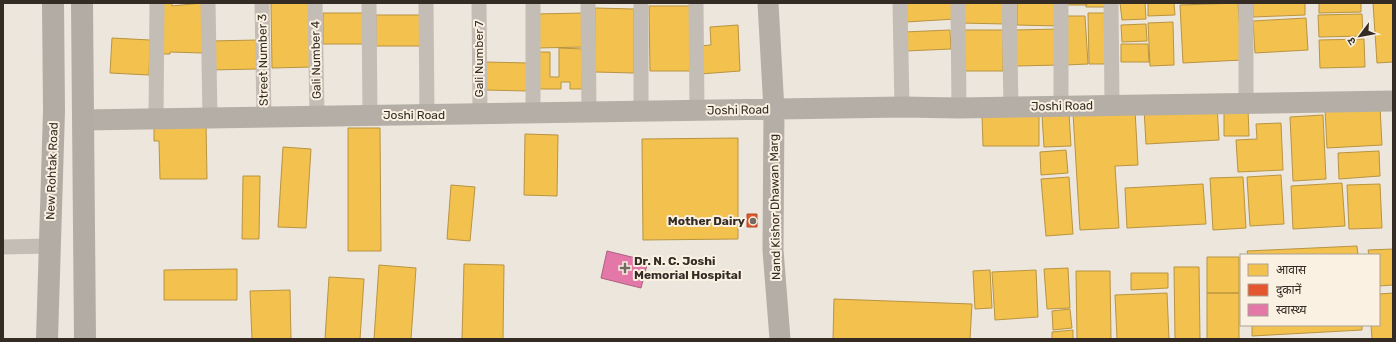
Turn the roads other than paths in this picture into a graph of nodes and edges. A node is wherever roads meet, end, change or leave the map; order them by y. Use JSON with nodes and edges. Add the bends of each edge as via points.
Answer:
{"nodes":[{"id":1,"x":53,"y":3,"type":"edge"},
{"id":2,"x":82,"y":3,"type":"edge"},
{"id":3,"x":157,"y":3,"type":"edge"},
{"id":4,"x":208,"y":3,"type":"edge"},
{"id":5,"x":262,"y":3,"type":"edge"},
{"id":6,"x":315,"y":3,"type":"edge"},
{"id":7,"x":369,"y":3,"type":"edge"},
{"id":8,"x":426,"y":3,"type":"edge"},
{"id":9,"x":479,"y":3,"type":"edge"},
{"id":10,"x":532,"y":3,"type":"edge"},
{"id":11,"x":588,"y":3,"type":"edge"},
{"id":12,"x":640,"y":3,"type":"edge"},
{"id":13,"x":696,"y":3,"type":"edge"},
{"id":14,"x":768,"y":3,"type":"edge"},
{"id":15,"x":900,"y":3,"type":"edge"},
{"id":16,"x":958,"y":3,"type":"edge"},
{"id":17,"x":1009,"y":3,"type":"edge"},
{"id":18,"x":1061,"y":3,"type":"edge"},
{"id":19,"x":1111,"y":3,"type":"edge"},
{"id":20,"x":1246,"y":3,"type":"edge"},
{"id":21,"x":1393,"y":101,"type":"edge"},
{"id":22,"x":1246,"y":103,"type":"junction"},
{"id":23,"x":1112,"y":105,"type":"junction"},
{"id":24,"x":1011,"y":106,"type":"junction"},
{"id":25,"x":1061,"y":106,"type":"junction"},
{"id":26,"x":902,"y":107,"type":"junction"},
{"id":27,"x":959,"y":108,"type":"junction"},
{"id":28,"x":774,"y":110,"type":"junction"},
{"id":29,"x":697,"y":111,"type":"junction"},
{"id":30,"x":588,"y":112,"type":"junction"},
{"id":31,"x":641,"y":112,"type":"junction"},
{"id":32,"x":480,"y":114,"type":"junction"},
{"id":33,"x":533,"y":114,"type":"junction"},
{"id":34,"x":210,"y":116,"type":"junction"},
{"id":35,"x":317,"y":116,"type":"junction"},
{"id":36,"x":370,"y":116,"type":"junction"},
{"id":37,"x":427,"y":116,"type":"junction"},
{"id":38,"x":264,"y":117,"type":"junction"},
{"id":39,"x":156,"y":119,"type":"junction"},
{"id":40,"x":83,"y":120,"type":"junction"},
{"id":41,"x":50,"y":246,"type":"junction"},
{"id":42,"x":3,"y":247,"type":"edge"},
{"id":43,"x":47,"y":339,"type":"edge"},
{"id":44,"x":85,"y":339,"type":"edge"},
{"id":45,"x":780,"y":339,"type":"edge"}],
"edges":[{"from":1,"to":41,"type":"main road","name":"New Rohtak Road","via":[[54,111]]},
{"from":2,"to":40,"type":"main road"},
{"from":3,"to":39,"type":"street"},
{"from":4,"to":34,"type":"street"},
{"from":5,"to":38,"type":"street","name":"Street Number 3"},
{"from":6,"to":35,"type":"street","name":"Gali Number 4"},
{"from":7,"to":36,"type":"street"},
{"from":8,"to":37,"type":"street"},
{"from":9,"to":32,"type":"street","name":"Gali Number 7"},
{"from":10,"to":33,"type":"street"},
{"from":11,"to":30,"type":"street"},
{"from":12,"to":31,"type":"street"},
{"from":13,"to":29,"type":"street"},
{"from":14,"to":28,"type":"street","name":"Nand Kishor Dhawan Marg"},
{"from":15,"to":26,"type":"street"},
{"from":16,"to":27,"type":"street"},
{"from":17,"to":24,"type":"street"},
{"from":18,"to":25,"type":"street"},
{"from":19,"to":23,"type":"street"},
{"from":20,"to":22,"type":"street"},
{"from":21,"to":22,"type":"street","name":"Joshi Road"},
{"from":22,"to":23,"type":"street","name":"Joshi Road"},
{"from":23,"to":25,"type":"street","name":"Joshi Road"},
{"from":24,"to":25,"type":"street","name":"Joshi Road"},
{"from":24,"to":27,"type":"street","name":"Joshi Road"},
{"from":26,"to":27,"type":"street","name":"Joshi Road"},
{"from":26,"to":28,"type":"street","name":"Joshi Road"},
{"from":28,"to":29,"type":"street","name":"Joshi Road"},
{"from":28,"to":45,"type":"street","name":"Nand Kishor Dhawan Marg","via":[[773,250]]},
{"from":29,"to":31,"type":"street","name":"Joshi Road"},
{"from":30,"to":31,"type":"street","name":"Joshi Road"},
{"from":30,"to":33,"type":"street","name":"Joshi Road"},
{"from":32,"to":33,"type":"street","name":"Joshi Road"},
{"from":32,"to":37,"type":"street","name":"Joshi Road"},
{"from":34,"to":38,"type":"street","name":"Joshi Road"},
{"from":34,"to":39,"type":"street","name":"Joshi Road"},
{"from":35,"to":36,"type":"street","name":"Joshi Road"},
{"from":35,"to":38,"type":"street","name":"Joshi Road"},
{"from":36,"to":37,"type":"street","name":"Joshi Road"},
{"from":39,"to":40,"type":"street","name":"Joshi Road"},
{"from":40,"to":44,"type":"main road"},
{"from":41,"to":42,"type":"street"},
{"from":41,"to":43,"type":"main road","name":"New Rohtak Road"}]}
